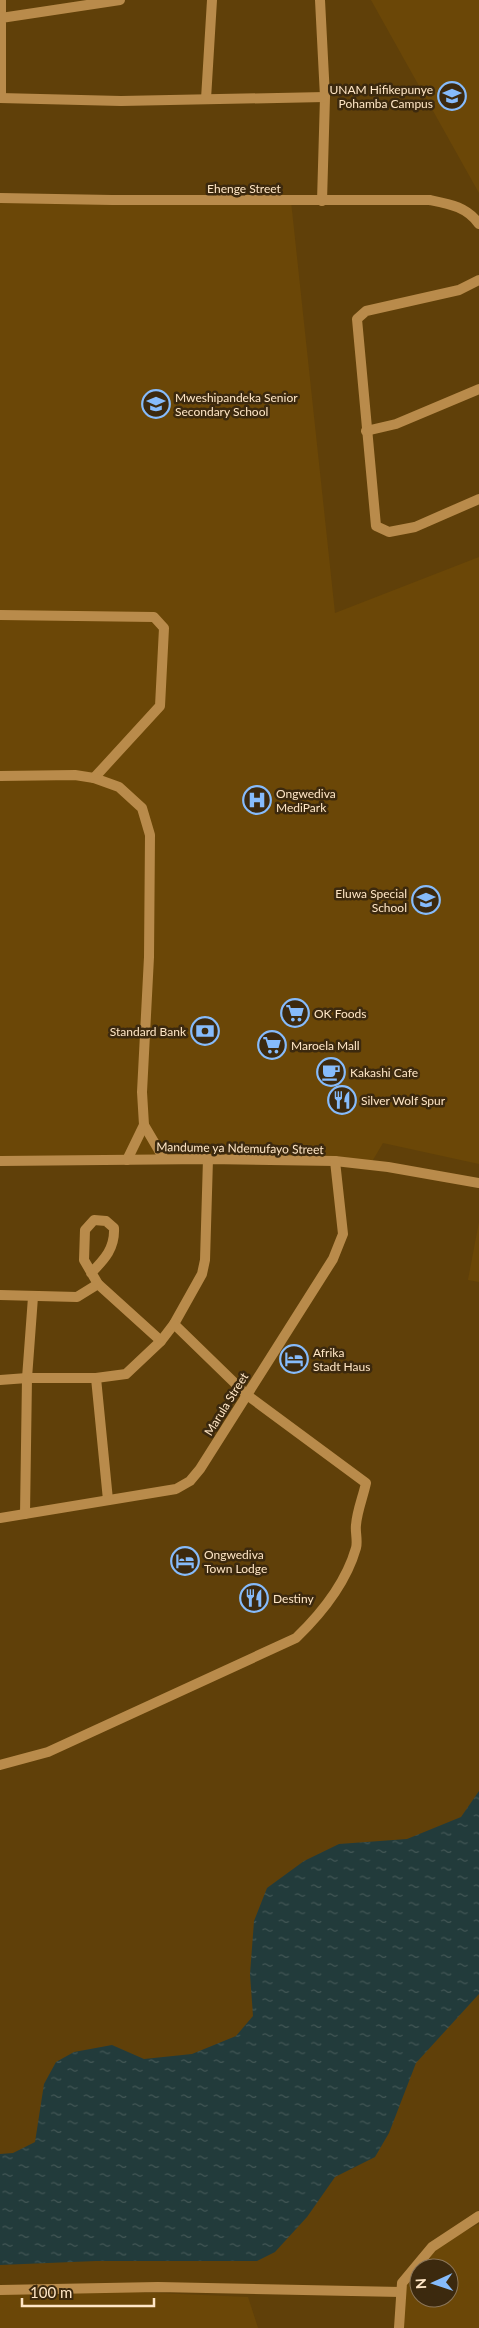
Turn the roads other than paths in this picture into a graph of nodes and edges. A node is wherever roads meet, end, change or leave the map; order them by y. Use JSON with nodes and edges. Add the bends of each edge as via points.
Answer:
{"nodes":[{"id":1,"x":1,"y":0,"type":"edge"},
{"id":2,"x":120,"y":0,"type":"edge"},
{"id":3,"x":212,"y":0,"type":"edge"},
{"id":4,"x":320,"y":0,"type":"edge"},
{"id":5,"x":1,"y":18,"type":"junction"},
{"id":6,"x":325,"y":97,"type":"junction"},
{"id":7,"x":1,"y":98,"type":"edge"},
{"id":8,"x":206,"y":99,"type":"junction"},
{"id":9,"x":0,"y":198,"type":"edge"},
{"id":10,"x":322,"y":201,"type":"junction"},
{"id":11,"x":479,"y":224,"type":"edge"},
{"id":12,"x":479,"y":280,"type":"edge"},
{"id":13,"x":479,"y":389,"type":"edge"},
{"id":14,"x":366,"y":431,"type":"junction"},
{"id":15,"x":479,"y":499,"type":"edge"},
{"id":16,"x":0,"y":615,"type":"edge"},
{"id":17,"x":0,"y":776,"type":"edge"},
{"id":18,"x":94,"y":778,"type":"junction"},
{"id":19,"x":144,"y":1125,"type":"junction"},
{"id":20,"x":208,"y":1159,"type":"junction"},
{"id":21,"x":127,"y":1160,"type":"junction"},
{"id":22,"x":164,"y":1160,"type":"junction"},
{"id":23,"x":0,"y":1161,"type":"edge"},
{"id":24,"x":336,"y":1161,"type":"junction"},
{"id":25,"x":479,"y":1183,"type":"edge"},
{"id":26,"x":91,"y":1273,"type":"junction"},
{"id":27,"x":98,"y":1284,"type":"junction"},
{"id":28,"x":0,"y":1295,"type":"edge"},
{"id":29,"x":33,"y":1296,"type":"junction"},
{"id":30,"x":174,"y":1324,"type":"junction"},
{"id":31,"x":161,"y":1341,"type":"junction"},
{"id":32,"x":28,"y":1378,"type":"junction"},
{"id":33,"x":96,"y":1378,"type":"junction"},
{"id":34,"x":0,"y":1380,"type":"edge"},
{"id":35,"x":247,"y":1395,"type":"junction"},
{"id":36,"x":108,"y":1500,"type":"junction"},
{"id":37,"x":25,"y":1514,"type":"junction"},
{"id":38,"x":0,"y":1518,"type":"edge"},
{"id":39,"x":0,"y":1765,"type":"edge"},
{"id":40,"x":479,"y":2216,"type":"edge"},
{"id":41,"x":0,"y":2290,"type":"edge"},
{"id":42,"x":401,"y":2292,"type":"junction"},
{"id":43,"x":399,"y":2328,"type":"edge"}],
"edges":[{"from":1,"to":5,"type":"street"},
{"from":2,"to":5,"type":"street"},
{"from":3,"to":8,"type":"street"},
{"from":4,"to":6,"type":"street"},
{"from":5,"to":7,"type":"street"},
{"from":6,"to":8,"type":"street"},
{"from":6,"to":10,"type":"street"},
{"from":7,"to":8,"type":"street"},
{"from":9,"to":10,"type":"street","name":"Ehenge Street"},
{"from":10,"to":11,"type":"street","name":"Ehenge Street","via":[[430,200],[455,204]]},
{"from":12,"to":14,"type":"street","via":[[459,290],[366,311],[357,319]]},
{"from":13,"to":14,"type":"street","via":[[396,424]]},
{"from":14,"to":15,"type":"street","via":[[376,526],[389,532],[414,527]]},
{"from":16,"to":18,"type":"street","via":[[154,617],[164,628],[160,706]]},
{"from":17,"to":18,"type":"street","via":[[75,775]]},
{"from":18,"to":19,"type":"street","via":[[119,787],[142,808],[150,835],[149,957],[142,1092]]},
{"from":19,"to":21,"type":"street"},
{"from":19,"to":22,"type":"street"},
{"from":20,"to":22,"type":"street","name":"Mandume ya Ndemufayo Street"},
{"from":20,"to":24,"type":"street","name":"Mandume ya Ndemufayo Street"},
{"from":20,"to":30,"type":"street","via":[[206,1260],[202,1274]]},
{"from":21,"to":22,"type":"street","name":"Mandume ya Ndemufayo Street"},
{"from":21,"to":23,"type":"street","name":"Mandume ya Ndemufayo Street"},
{"from":24,"to":25,"type":"street","name":"Mandume ya Ndemufayo Street"},
{"from":24,"to":35,"type":"street","name":"Marula Street","via":[[343,1234],[333,1259]]},
{"from":26,"to":26,"type":"street","via":[[84,1260],[85,1230],[94,1220],[106,1221],[114,1228],[115,1242],[106,1258]]},
{"from":26,"to":27,"type":"street"},
{"from":27,"to":29,"type":"street","via":[[77,1297]]},
{"from":27,"to":31,"type":"street"},
{"from":28,"to":29,"type":"street"},
{"from":29,"to":32,"type":"street"},
{"from":30,"to":31,"type":"street"},
{"from":30,"to":35,"type":"street"},
{"from":31,"to":33,"type":"street","via":[[126,1374]]},
{"from":32,"to":33,"type":"street"},
{"from":32,"to":34,"type":"street"},
{"from":32,"to":37,"type":"street"},
{"from":33,"to":36,"type":"street"},
{"from":35,"to":36,"type":"street","name":"Marula Street","via":[[190,1481],[176,1489]]},
{"from":35,"to":39,"type":"street","via":[[366,1483],[356,1524],[357,1546],[331,1599],[296,1638],[48,1752]]},
{"from":36,"to":37,"type":"street","name":"Marula Street"},
{"from":37,"to":38,"type":"street","name":"Marula Street"},
{"from":40,"to":42,"type":"street","via":[[432,2247],[402,2283]]},
{"from":41,"to":42,"type":"street","via":[[158,2287]]},
{"from":42,"to":43,"type":"street"}]}
